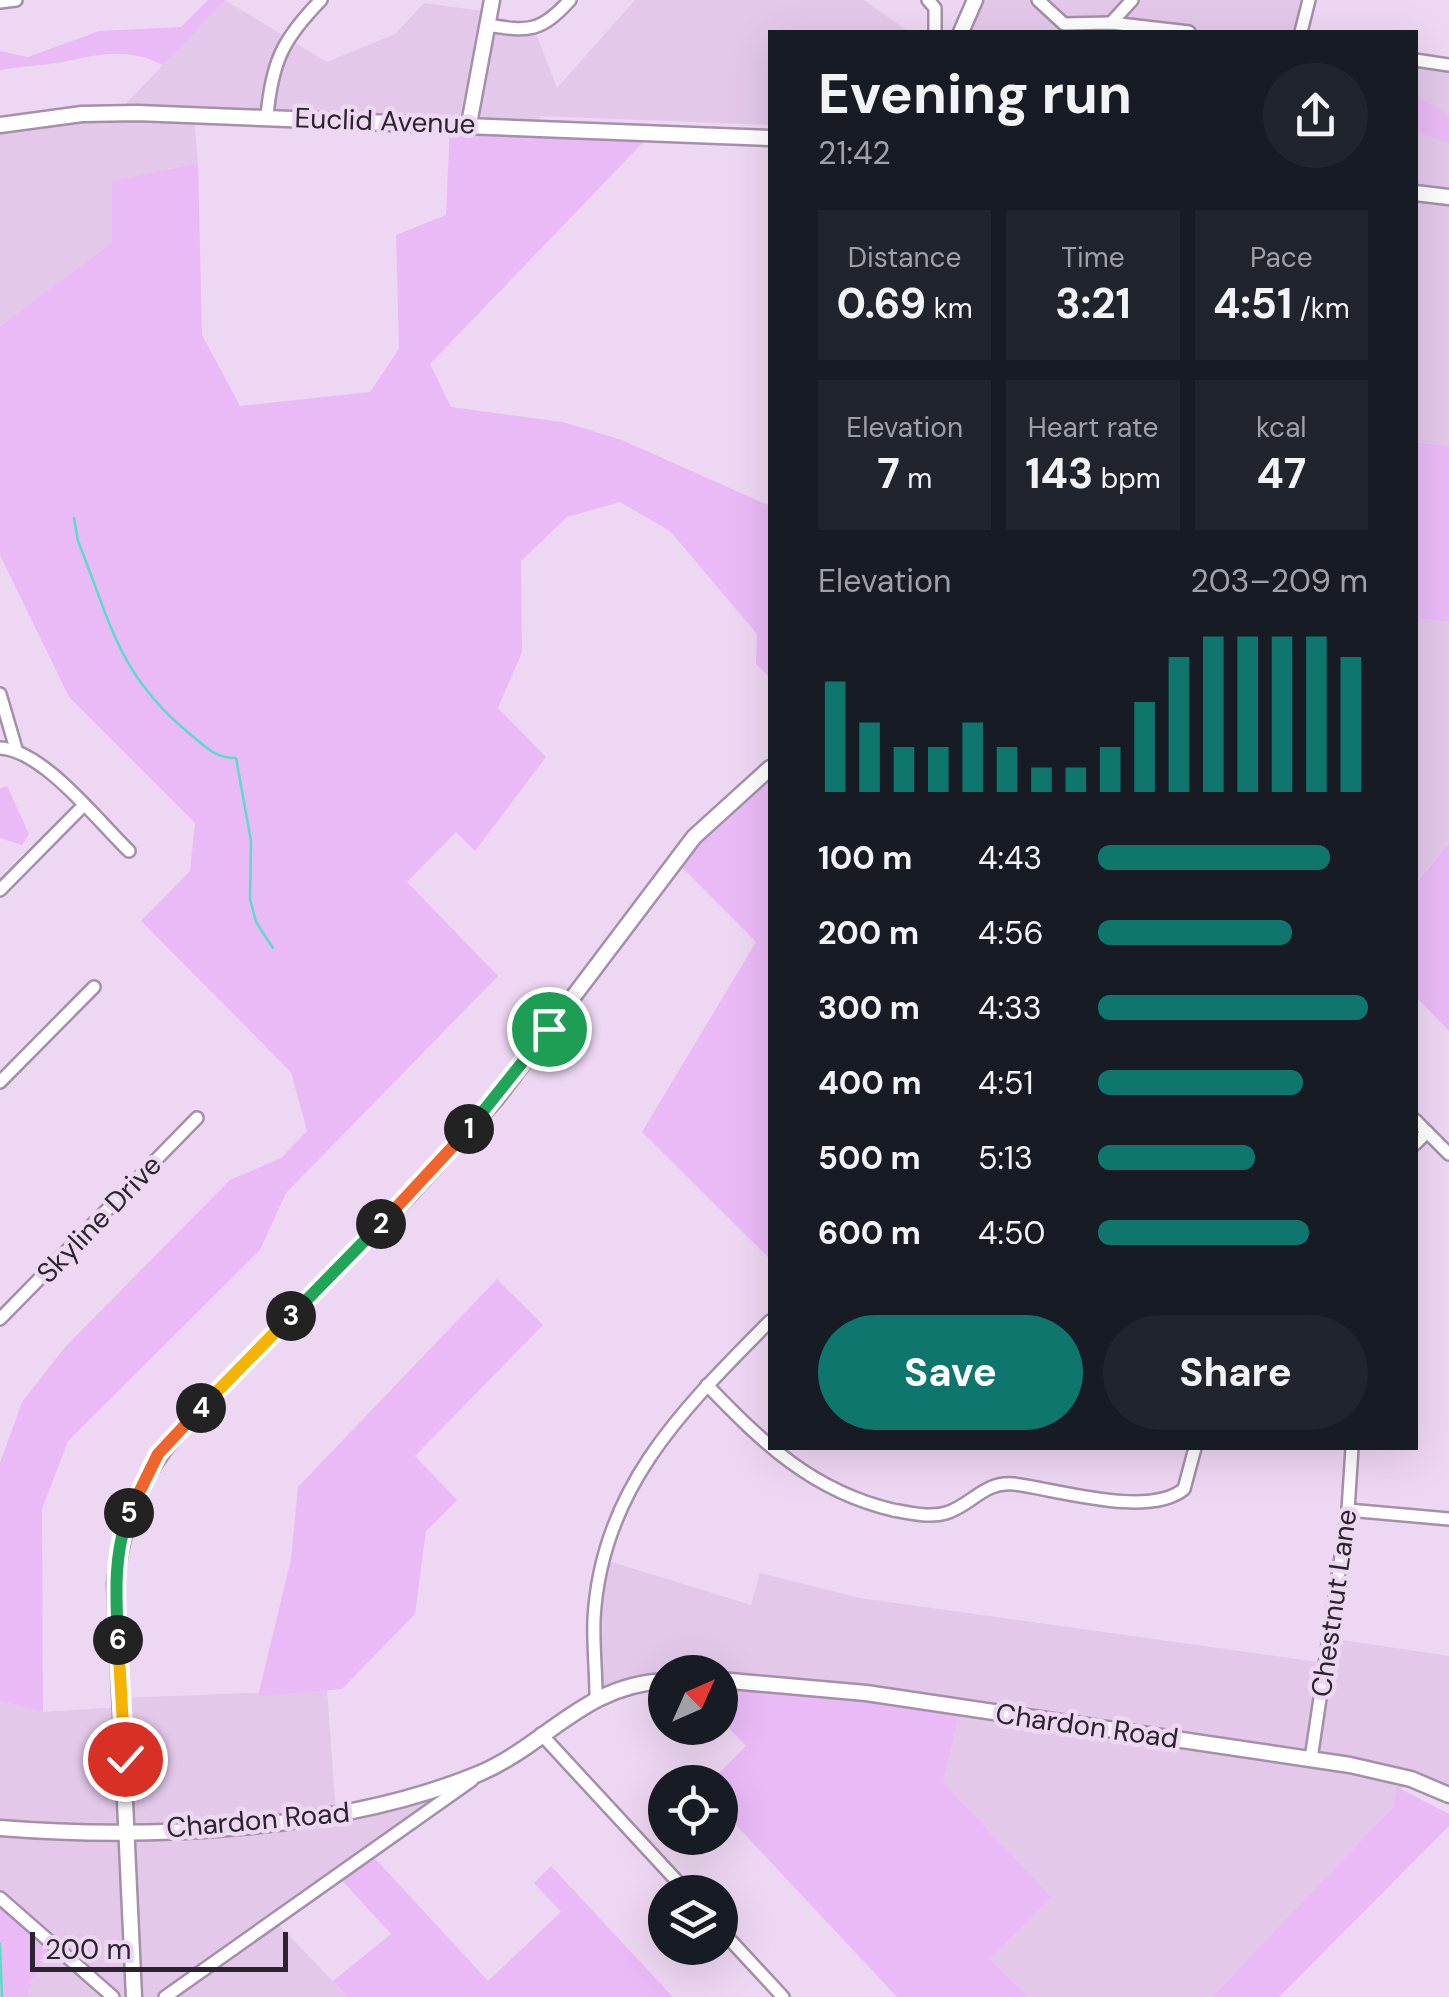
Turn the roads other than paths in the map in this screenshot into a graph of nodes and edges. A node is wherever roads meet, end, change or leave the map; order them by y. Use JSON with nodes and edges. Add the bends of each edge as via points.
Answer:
{"nodes":[{"id":1,"x":16,"y":0,"type":"edge"},
{"id":2,"x":322,"y":0,"type":"edge"},
{"id":3,"x":492,"y":0,"type":"edge"},
{"id":4,"x":570,"y":0,"type":"edge"},
{"id":5,"x":928,"y":0,"type":"edge"},
{"id":6,"x":974,"y":0,"type":"edge"},
{"id":7,"x":1038,"y":0,"type":"edge"},
{"id":8,"x":1132,"y":0,"type":"edge"},
{"id":9,"x":1309,"y":0,"type":"edge"},
{"id":10,"x":0,"y":2,"type":"edge"},
{"id":11,"x":1111,"y":23,"type":"junction"},
{"id":12,"x":488,"y":25,"type":"junction"},
{"id":13,"x":936,"y":28,"type":"edge"},
{"id":14,"x":1065,"y":28,"type":"edge"},
{"id":15,"x":963,"y":30,"type":"edge"},
{"id":16,"x":1172,"y":30,"type":"edge"},
{"id":17,"x":1302,"y":30,"type":"edge"},
{"id":18,"x":1418,"y":60,"type":"edge"},
{"id":19,"x":1448,"y":62,"type":"edge"},
{"id":20,"x":267,"y":116,"type":"junction"},
{"id":21,"x":469,"y":124,"type":"junction"},
{"id":22,"x":0,"y":125,"type":"edge"},
{"id":23,"x":768,"y":138,"type":"edge"},
{"id":24,"x":1418,"y":193,"type":"edge"},
{"id":25,"x":1449,"y":197,"type":"edge"},
{"id":26,"x":0,"y":694,"type":"edge"},
{"id":27,"x":0,"y":748,"type":"edge"},
{"id":28,"x":16,"y":749,"type":"junction"},
{"id":29,"x":768,"y":770,"type":"edge"},
{"id":30,"x":83,"y":806,"type":"junction"},
{"id":31,"x":129,"y":851,"type":"dead end"},
{"id":32,"x":0,"y":890,"type":"edge"},
{"id":33,"x":94,"y":987,"type":"dead end"},
{"id":34,"x":0,"y":1082,"type":"edge"},
{"id":35,"x":197,"y":1118,"type":"dead end"},
{"id":36,"x":1418,"y":1123,"type":"edge"},
{"id":37,"x":1427,"y":1132,"type":"junction"},
{"id":38,"x":1418,"y":1141,"type":"edge"},
{"id":39,"x":1449,"y":1154,"type":"edge"},
{"id":40,"x":0,"y":1319,"type":"edge"},
{"id":41,"x":768,"y":1323,"type":"edge"},
{"id":42,"x":707,"y":1385,"type":"junction"},
{"id":43,"x":768,"y":1447,"type":"edge"},
{"id":44,"x":771,"y":1450,"type":"edge"},
{"id":45,"x":1194,"y":1450,"type":"edge"},
{"id":46,"x":1352,"y":1450,"type":"edge"},
{"id":47,"x":1348,"y":1510,"type":"junction"},
{"id":48,"x":1449,"y":1519,"type":"edge"},
{"id":49,"x":738,"y":1682,"type":"edge"},
{"id":50,"x":648,"y":1684,"type":"edge"},
{"id":51,"x":596,"y":1696,"type":"junction"},
{"id":52,"x":541,"y":1734,"type":"junction"},
{"id":53,"x":1311,"y":1759,"type":"junction"},
{"id":54,"x":484,"y":1771,"type":"junction"},
{"id":55,"x":1449,"y":1796,"type":"edge"},
{"id":56,"x":0,"y":1828,"type":"edge"},
{"id":57,"x":128,"y":1831,"type":"junction"},
{"id":58,"x":671,"y":1875,"type":"edge"},
{"id":59,"x":0,"y":1898,"type":"edge"},
{"id":60,"x":738,"y":1949,"type":"edge"},
{"id":61,"x":113,"y":1997,"type":"edge"},
{"id":62,"x":134,"y":1997,"type":"edge"},
{"id":63,"x":165,"y":1997,"type":"edge"},
{"id":64,"x":782,"y":1997,"type":"edge"}],
"edges":[{"from":1,"to":10,"type":"street"},
{"from":2,"to":20,"type":"street","via":[[282,44]]},
{"from":3,"to":12,"type":"main road"},
{"from":4,"to":12,"type":"street","via":[[546,25]]},
{"from":5,"to":13,"type":"street"},
{"from":6,"to":15,"type":"main road"},
{"from":7,"to":14,"type":"street"},
{"from":8,"to":11,"type":"street"},
{"from":9,"to":17,"type":"street"},
{"from":11,"to":14,"type":"street"},
{"from":11,"to":16,"type":"street"},
{"from":12,"to":21,"type":"main road"},
{"from":18,"to":19,"type":"street"},
{"from":20,"to":21,"type":"main road","name":"Euclid Avenue"},
{"from":20,"to":22,"type":"main road","name":"Euclid Avenue","via":[[82,114]]},
{"from":21,"to":23,"type":"main road","name":"Euclid Avenue"},
{"from":24,"to":25,"type":"main road"},
{"from":26,"to":28,"type":"street"},
{"from":27,"to":28,"type":"street"},
{"from":28,"to":30,"type":"street"},
{"from":29,"to":57,"type":"main road","via":[[694,836],[496,1099],[158,1454],[120,1535],[115,1584]]},
{"from":30,"to":31,"type":"street"},
{"from":30,"to":32,"type":"street"},
{"from":33,"to":34,"type":"street"},
{"from":35,"to":40,"type":"street","name":"Skyline Drive"},
{"from":36,"to":37,"type":"street"},
{"from":37,"to":38,"type":"street"},
{"from":37,"to":39,"type":"street"},
{"from":41,"to":42,"type":"street"},
{"from":42,"to":43,"type":"street"},
{"from":42,"to":51,"type":"street","via":[[650,1454],[606,1554],[594,1619]]},
{"from":44,"to":45,"type":"street","via":[[802,1474],[867,1503],[913,1514],[946,1513],[979,1491],[1008,1483],[1160,1503],[1184,1488]]},
{"from":46,"to":47,"type":"street","name":"Chestnut Lane"},
{"from":47,"to":48,"type":"street"},
{"from":47,"to":53,"type":"street","name":"Chestnut Lane"},
{"from":49,"to":53,"type":"main road","name":"Chardon Road","via":[[866,1693]]},
{"from":50,"to":51,"type":"main road","name":"Chardon Road"},
{"from":51,"to":52,"type":"main road","name":"Chardon Road"},
{"from":52,"to":54,"type":"main road","name":"Chardon Road"},
{"from":52,"to":58,"type":"street"},
{"from":53,"to":55,"type":"main road","name":"Chardon Road","via":[[1383,1771]]},
{"from":54,"to":57,"type":"main road","name":"Chardon Road","via":[[359,1812]]},
{"from":54,"to":63,"type":"street"},
{"from":56,"to":57,"type":"main road","name":"Chardon Road"},
{"from":57,"to":62,"type":"main road"},
{"from":59,"to":61,"type":"street"},
{"from":60,"to":64,"type":"street"}]}
